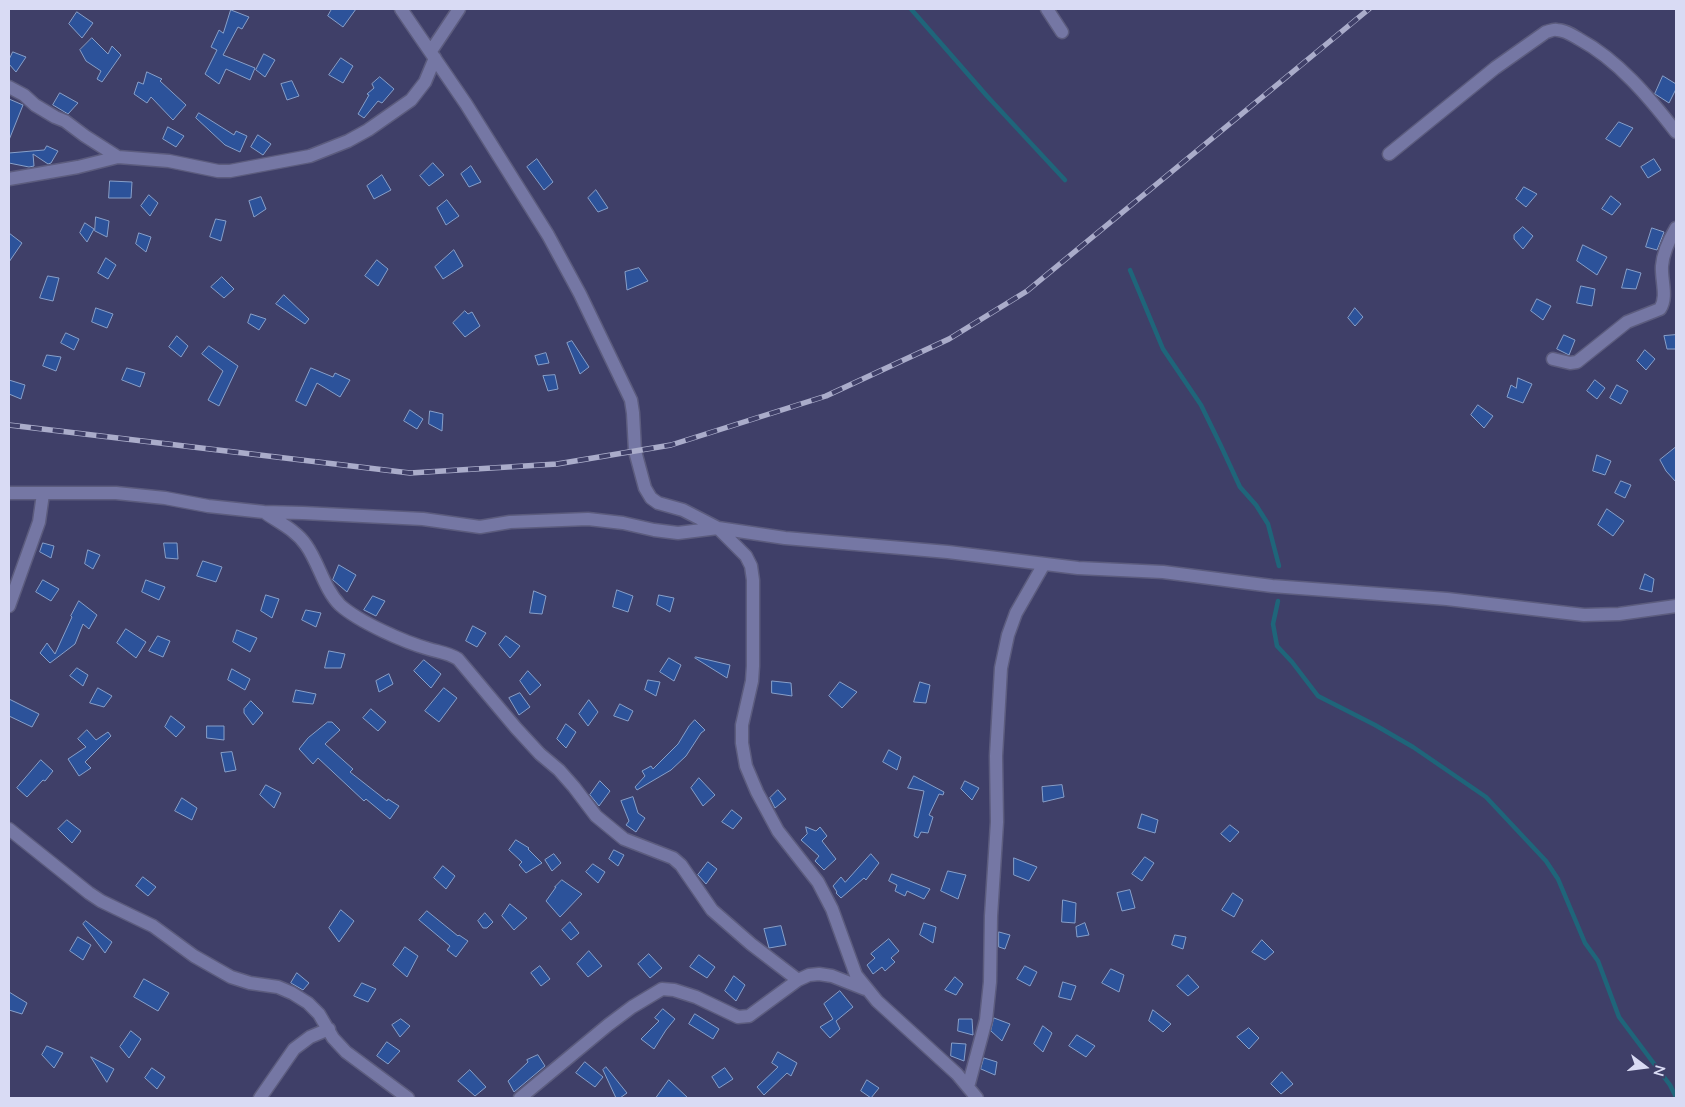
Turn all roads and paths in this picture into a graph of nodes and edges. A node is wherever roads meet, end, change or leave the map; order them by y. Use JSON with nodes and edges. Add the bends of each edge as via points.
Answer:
{"nodes":[{"id":1,"x":401,"y":9,"type":"edge"},
{"id":2,"x":459,"y":9,"type":"edge"},
{"id":3,"x":1047,"y":9,"type":"edge"},
{"id":4,"x":1062,"y":32,"type":"dead end"},
{"id":5,"x":433,"y":54,"type":"junction"},
{"id":6,"x":9,"y":87,"type":"edge"},
{"id":7,"x":1676,"y":132,"type":"edge"},
{"id":8,"x":1389,"y":154,"type":"dead end"},
{"id":9,"x":118,"y":157,"type":"junction"},
{"id":10,"x":9,"y":179,"type":"edge"},
{"id":11,"x":1676,"y":228,"type":"edge"},
{"id":12,"x":1553,"y":359,"type":"dead end"},
{"id":13,"x":9,"y":493,"type":"edge"},
{"id":14,"x":43,"y":494,"type":"junction"},
{"id":15,"x":264,"y":512,"type":"junction"},
{"id":16,"x":718,"y":528,"type":"junction"},
{"id":17,"x":1044,"y":564,"type":"junction"},
{"id":18,"x":9,"y":606,"type":"edge"},
{"id":19,"x":1676,"y":606,"type":"edge"},
{"id":20,"x":9,"y":829,"type":"edge"},
{"id":21,"x":798,"y":980,"type":"junction"},
{"id":22,"x":866,"y":989,"type":"junction"},
{"id":23,"x":329,"y":1029,"type":"junction"},
{"id":24,"x":968,"y":1087,"type":"junction"},
{"id":25,"x":260,"y":1098,"type":"edge"},
{"id":26,"x":408,"y":1098,"type":"edge"},
{"id":27,"x":520,"y":1098,"type":"edge"},
{"id":28,"x":977,"y":1098,"type":"edge"}],
"edges":[{"from":1,"to":5,"type":"street"},
{"from":2,"to":5,"type":"street"},
{"from":3,"to":4,"type":"street"},
{"from":5,"to":9,"type":"street","via":[[425,82],[411,100],[368,130],[310,156],[230,171]]},
{"from":5,"to":16,"type":"street","via":[[548,235],[609,351],[631,400],[634,451],[651,498]]},
{"from":6,"to":9,"type":"street"},
{"from":7,"to":8,"type":"street","via":[[1646,94],[1613,63],[1591,46],[1556,29],[1546,32],[1495,68]]},
{"from":9,"to":10,"type":"street"},
{"from":11,"to":12,"type":"street","via":[[1663,255],[1664,297],[1660,309],[1627,322],[1577,362]]},
{"from":13,"to":14,"type":"street"},
{"from":14,"to":15,"type":"street","via":[[116,493]]},
{"from":14,"to":18,"type":"street","via":[[39,522]]},
{"from":15,"to":16,"type":"street","via":[[423,519],[480,527],[510,522],[588,520],[678,533]]},
{"from":15,"to":21,"type":"street","via":[[302,539],[340,604],[354,616],[392,635],[458,659],[516,728],[574,787],[596,816],[624,839],[682,864],[712,910]]},
{"from":16,"to":17,"type":"street","via":[[785,538]]},
{"from":16,"to":22,"type":"street","via":[[746,556],[753,580],[753,666],[742,725],[746,766],[778,831],[818,882],[832,909],[856,975]]},
{"from":17,"to":19,"type":"street","via":[[1164,572],[1272,586],[1584,615]]},
{"from":17,"to":24,"type":"street","via":[[1016,613],[1000,668],[990,982],[986,1020]]},
{"from":20,"to":23,"type":"street","via":[[101,901],[153,926],[194,956],[231,977],[292,992],[308,1003]]},
{"from":21,"to":22,"type":"street","via":[[819,974]]},
{"from":21,"to":27,"type":"street","via":[[749,1016],[738,1017],[696,997],[662,989],[608,1025]]},
{"from":22,"to":24,"type":"street"},
{"from":23,"to":25,"type":"street","via":[[294,1049]]},
{"from":23,"to":26,"type":"street","via":[[346,1052]]},
{"from":24,"to":28,"type":"street"}]}
